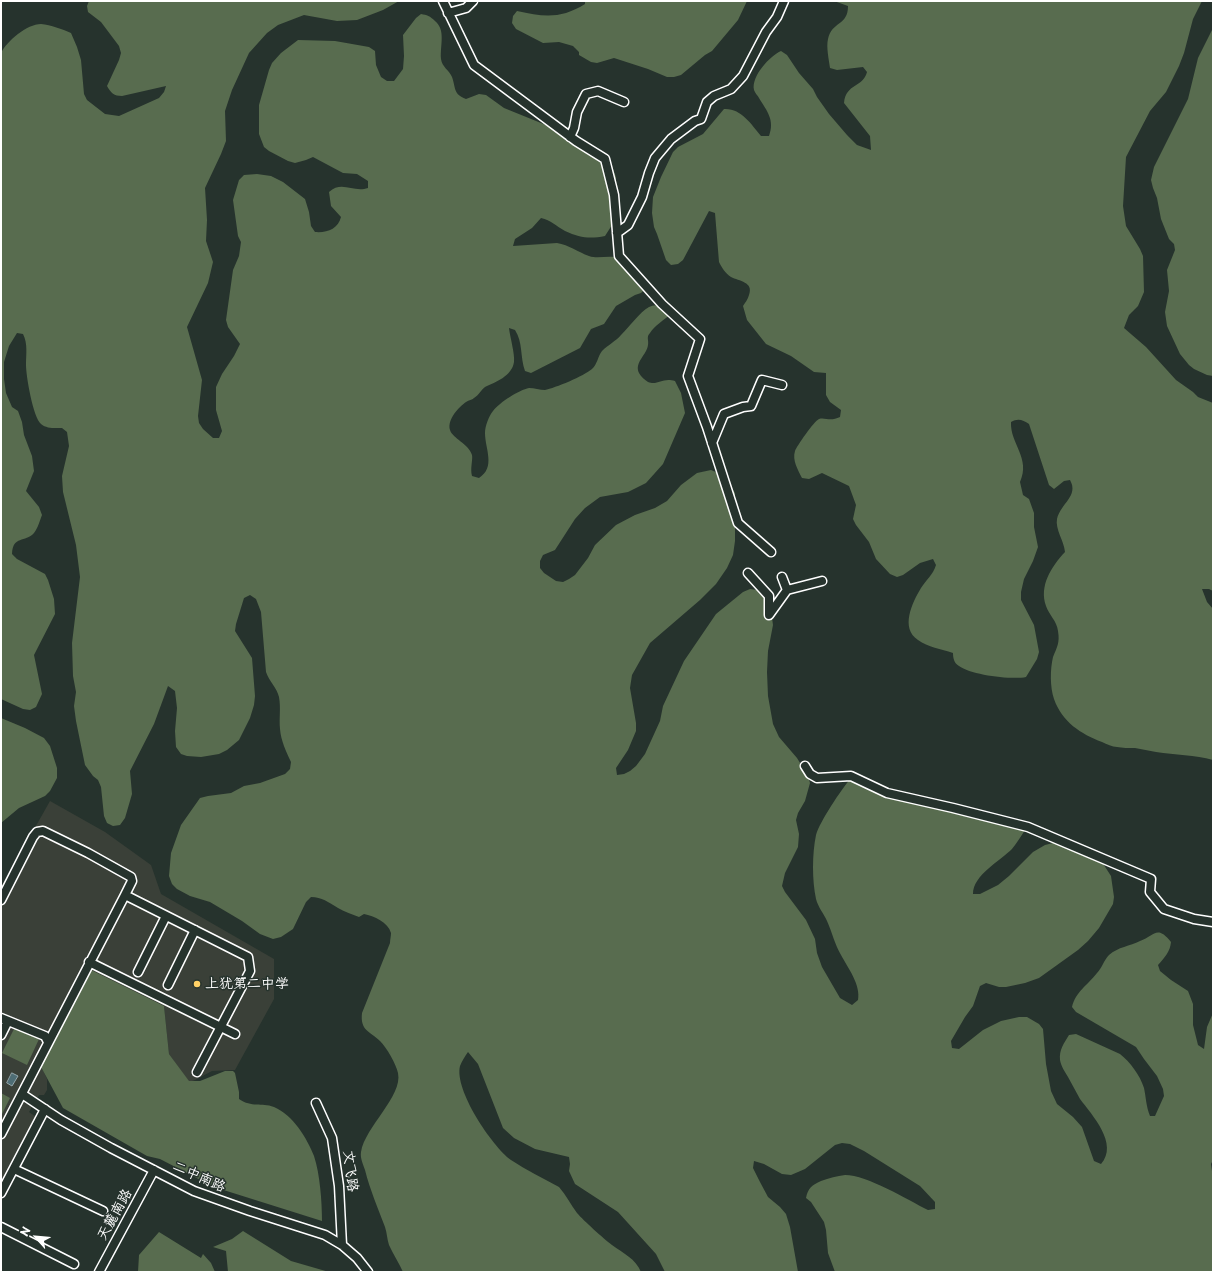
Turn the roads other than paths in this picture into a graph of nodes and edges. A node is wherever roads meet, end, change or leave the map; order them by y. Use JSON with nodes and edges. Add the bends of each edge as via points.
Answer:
{"nodes":[{"id":1,"x":443,"y":1,"type":"edge"},
{"id":2,"x":473,"y":1,"type":"edge"},
{"id":3,"x":784,"y":1,"type":"edge"},
{"id":4,"x":448,"y":13,"type":"junction"},
{"id":5,"x":624,"y":102,"type":"dead end"},
{"id":6,"x":570,"y":137,"type":"junction"},
{"id":7,"x":617,"y":233,"type":"junction"},
{"id":8,"x":782,"y":385,"type":"dead end"},
{"id":9,"x":712,"y":443,"type":"junction"},
{"id":10,"x":771,"y":552,"type":"dead end"},
{"id":11,"x":748,"y":573,"type":"dead end"},
{"id":12,"x":782,"y":577,"type":"dead end"},
{"id":13,"x":822,"y":581,"type":"dead end"},
{"id":14,"x":787,"y":590,"type":"junction"},
{"id":15,"x":805,"y":766,"type":"dead end"},
{"id":16,"x":125,"y":895,"type":"junction"},
{"id":17,"x":1,"y":900,"type":"edge"},
{"id":18,"x":166,"y":916,"type":"junction"},
{"id":19,"x":1213,"y":922,"type":"edge"},
{"id":20,"x":195,"y":930,"type":"junction"},
{"id":21,"x":89,"y":962,"type":"junction"},
{"id":22,"x":138,"y":972,"type":"dead end"},
{"id":23,"x":168,"y":985,"type":"dead end"},
{"id":24,"x":5,"y":1020,"type":"edge"},
{"id":25,"x":220,"y":1027,"type":"junction"},
{"id":26,"x":234,"y":1034,"type":"dead end"},
{"id":27,"x":1,"y":1036,"type":"edge"},
{"id":28,"x":48,"y":1042,"type":"junction"},
{"id":29,"x":197,"y":1072,"type":"dead end"},
{"id":30,"x":22,"y":1094,"type":"junction"},
{"id":31,"x":316,"y":1103,"type":"dead end"},
{"id":32,"x":45,"y":1109,"type":"junction"},
{"id":33,"x":2,"y":1129,"type":"edge"},
{"id":34,"x":14,"y":1169,"type":"junction"},
{"id":35,"x":154,"y":1170,"type":"junction"},
{"id":36,"x":1,"y":1193,"type":"edge"},
{"id":37,"x":103,"y":1211,"type":"dead end"},
{"id":38,"x":1,"y":1227,"type":"edge"},
{"id":39,"x":342,"y":1245,"type":"junction"},
{"id":40,"x":74,"y":1264,"type":"dead end"},
{"id":41,"x":99,"y":1272,"type":"edge"},
{"id":42,"x":368,"y":1272,"type":"edge"}],
"edges":[{"from":1,"to":4,"type":"street"},
{"from":2,"to":4,"type":"street","via":[[466,8]]},
{"from":3,"to":7,"type":"street","via":[[743,76],[731,89],[707,102],[701,119],[671,140],[656,158],[642,197],[628,225]]},
{"from":4,"to":6,"type":"street","via":[[474,65]]},
{"from":5,"to":6,"type":"street","via":[[598,91],[586,94],[577,112]]},
{"from":6,"to":7,"type":"street","via":[[605,159],[614,195]]},
{"from":7,"to":9,"type":"street","via":[[620,256],[662,304],[700,339],[688,376]]},
{"from":8,"to":9,"type":"street","via":[[762,380],[751,406],[724,414]]},
{"from":9,"to":10,"type":"street","via":[[738,523]]},
{"from":11,"to":14,"type":"street","via":[[769,596],[769,615]]},
{"from":12,"to":14,"type":"street"},
{"from":13,"to":14,"type":"street"},
{"from":15,"to":19,"type":"street","via":[[810,774],[817,778],[851,776],[887,794],[1028,827],[1151,879],[1150,892],[1164,909]]},
{"from":16,"to":17,"type":"street","via":[[131,877],[43,831],[37,832],[33,837]]},
{"from":16,"to":18,"type":"street"},
{"from":16,"to":21,"type":"street"},
{"from":18,"to":20,"type":"street"},
{"from":18,"to":22,"type":"street"},
{"from":20,"to":23,"type":"street"},
{"from":20,"to":25,"type":"street","via":[[248,957],[250,971]]},
{"from":21,"to":25,"type":"street"},
{"from":21,"to":28,"type":"street"},
{"from":24,"to":27,"type":"street"},
{"from":24,"to":28,"type":"street","via":[[46,1036]]},
{"from":25,"to":26,"type":"street"},
{"from":25,"to":29,"type":"street"},
{"from":28,"to":30,"type":"street"},
{"from":30,"to":32,"type":"street","name":"二中南路"},
{"from":30,"to":33,"type":"street"},
{"from":31,"to":39,"type":"street","name":"文飞路","via":[[332,1138],[339,1186]]},
{"from":32,"to":34,"type":"street"},
{"from":32,"to":35,"type":"street","name":"二中南路"},
{"from":34,"to":36,"type":"street"},
{"from":34,"to":37,"type":"street"},
{"from":35,"to":39,"type":"street","name":"二中南路","via":[[194,1191],[325,1235]]},
{"from":35,"to":41,"type":"street","name":"天麓南路"},
{"from":38,"to":40,"type":"street"},
{"from":39,"to":42,"type":"street","name":"二中南路"}]}
